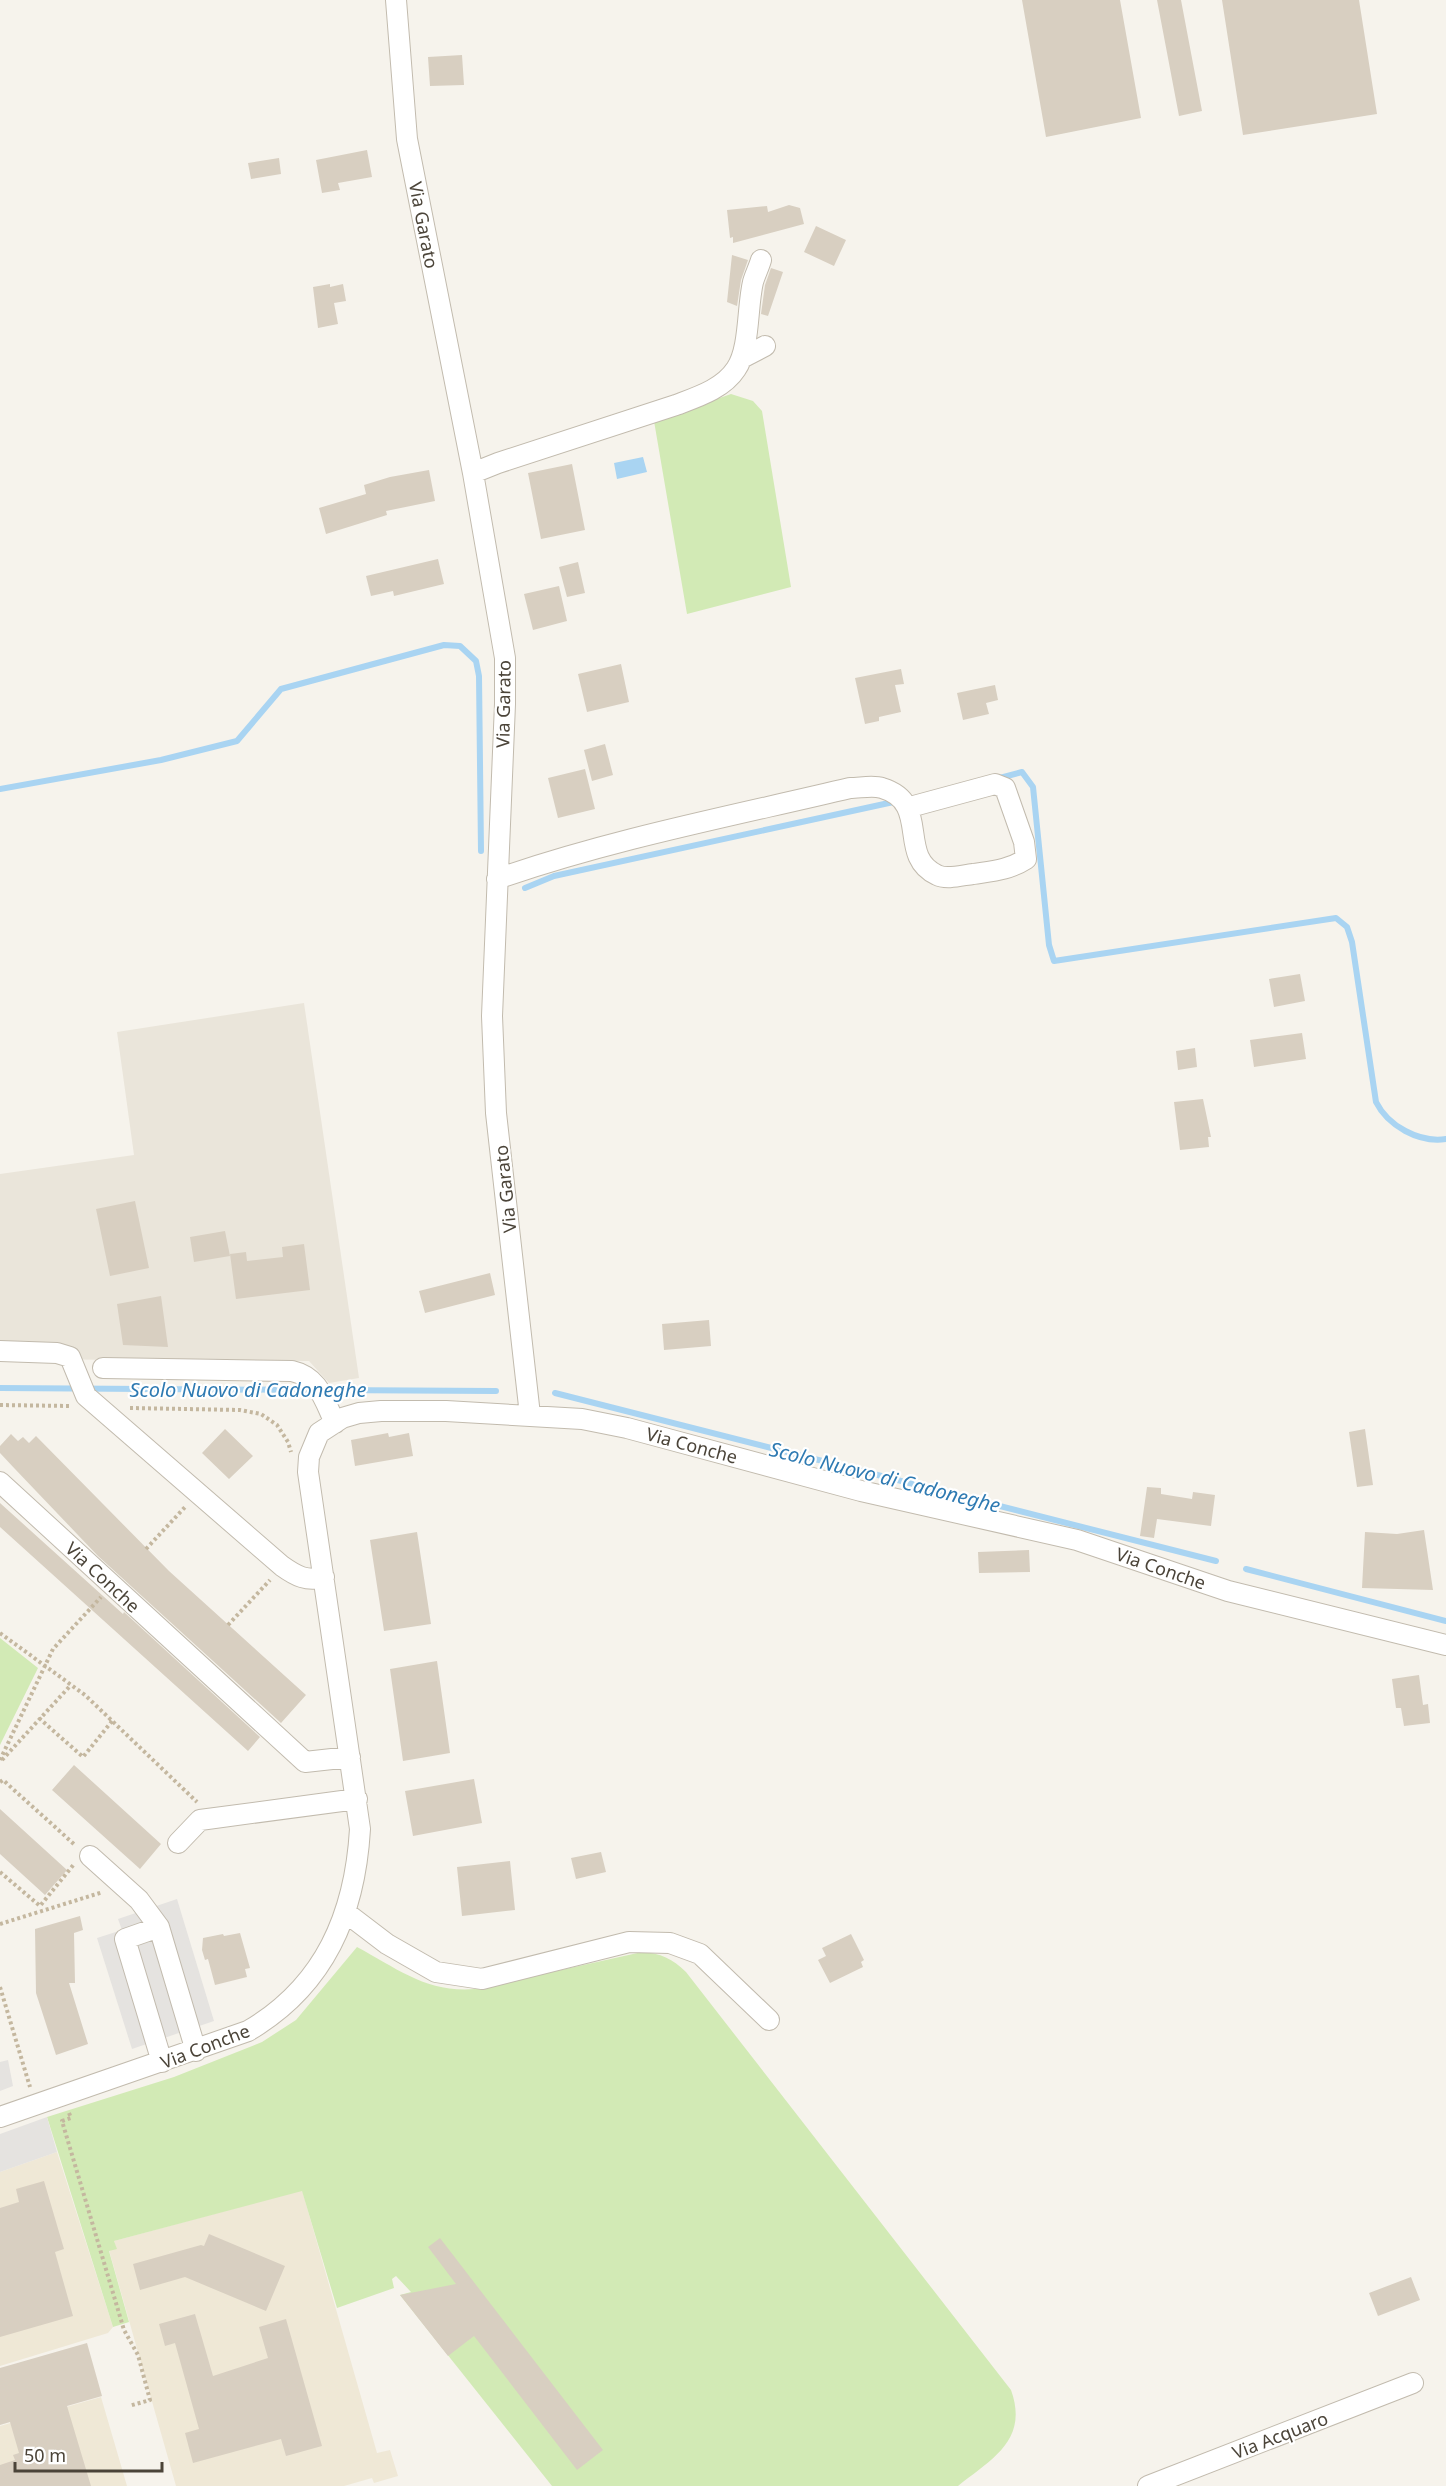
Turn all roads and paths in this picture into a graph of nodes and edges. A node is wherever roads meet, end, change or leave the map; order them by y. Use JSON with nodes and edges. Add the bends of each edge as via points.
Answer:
{"nodes":[{"id":1,"x":396,"y":0,"type":"edge"},
{"id":2,"x":761,"y":260,"type":"dead end"},
{"id":3,"x":765,"y":346,"type":"dead end"},
{"id":4,"x":742,"y":358,"type":"junction"},
{"id":5,"x":473,"y":473,"type":"junction"},
{"id":6,"x":910,"y":807,"type":"junction"},
{"id":7,"x":497,"y":879,"type":"junction"},
{"id":8,"x":0,"y":1351,"type":"edge"},
{"id":9,"x":103,"y":1368,"type":"dead end"},
{"id":10,"x":93,"y":1401,"type":"junction"},
{"id":11,"x":0,"y":1405,"type":"edge"},
{"id":12,"x":530,"y":1415,"type":"junction"},
{"id":13,"x":335,"y":1423,"type":"junction"},
{"id":14,"x":294,"y":1461,"type":"dead end"},
{"id":15,"x":0,"y":1482,"type":"edge"},
{"id":16,"x":199,"y":1492,"type":"junction"},
{"id":17,"x":146,"y":1549,"type":"dead end"},
{"id":18,"x":282,"y":1566,"type":"junction"},
{"id":19,"x":324,"y":1577,"type":"junction"},
{"id":20,"x":112,"y":1586,"type":"junction"},
{"id":21,"x":228,"y":1625,"type":"dead end"},
{"id":22,"x":0,"y":1633,"type":"edge"},
{"id":23,"x":1446,"y":1645,"type":"edge"},
{"id":24,"x":44,"y":1666,"type":"junction"},
{"id":25,"x":70,"y":1686,"type":"junction"},
{"id":26,"x":39,"y":1718,"type":"junction"},
{"id":27,"x":113,"y":1720,"type":"junction"},
{"id":28,"x":350,"y":1757,"type":"junction"},
{"id":29,"x":0,"y":1761,"type":"edge"},
{"id":30,"x":0,"y":1782,"type":"edge"},
{"id":31,"x":357,"y":1799,"type":"junction"},
{"id":32,"x":214,"y":1818,"type":"junction"},
{"id":33,"x":178,"y":1843,"type":"dead end"},
{"id":34,"x":81,"y":1855,"type":"junction"},
{"id":35,"x":0,"y":1872,"type":"edge"},
{"id":36,"x":112,"y":1889,"type":"dead end"},
{"id":37,"x":40,"y":1908,"type":"junction"},
{"id":38,"x":345,"y":1912,"type":"junction"},
{"id":39,"x":0,"y":1924,"type":"edge"},
{"id":40,"x":159,"y":1927,"type":"junction"},
{"id":41,"x":0,"y":1987,"type":"edge"},
{"id":42,"x":769,"y":2020,"type":"dead end"},
{"id":43,"x":196,"y":2051,"type":"junction"},
{"id":44,"x":162,"y":2062,"type":"junction"},
{"id":45,"x":39,"y":2084,"type":"dead end"},
{"id":46,"x":0,"y":2116,"type":"edge"},
{"id":47,"x":71,"y":2118,"type":"dead end"},
{"id":48,"x":1413,"y":2383,"type":"dead end"},
{"id":49,"x":129,"y":2406,"type":"dead end"},
{"id":50,"x":1148,"y":2486,"type":"edge"}],
"edges":[{"from":1,"to":5,"type":"street","name":"Via Garato","via":[[407,139]]},
{"from":2,"to":4,"type":"street","via":[[753,281]]},
{"from":3,"to":4,"type":"street"},
{"from":4,"to":5,"type":"street","via":[[724,382],[705,394]]},
{"from":5,"to":7,"type":"street","name":"Via Garato","via":[[505,658]]},
{"from":6,"to":6,"type":"street","via":[[915,850],[937,876],[1013,868],[1026,859],[1005,788],[995,784]]},
{"from":6,"to":7,"type":"street","via":[[881,787],[850,788],[634,838]]},
{"from":7,"to":12,"type":"street","name":"Via Garato","via":[[492,1016],[496,1113]]},
{"from":8,"to":10,"type":"street","via":[[57,1353],[70,1358]]},
{"from":9,"to":13,"type":"street","via":[[305,1374],[319,1390]]},
{"from":10,"to":11,"type":"path"},
{"from":10,"to":14,"type":"path","via":[[261,1414],[277,1425]]},
{"from":10,"to":16,"type":"street"},
{"from":12,"to":13,"type":"street","name":"Via Conche","via":[[381,1411],[359,1413]]},
{"from":12,"to":23,"type":"street","name":"Via Conche","via":[[627,1428],[861,1491],[1077,1540],[1228,1591]]},
{"from":13,"to":19,"type":"street","name":"Via Conche","via":[[319,1433],[308,1464]]},
{"from":15,"to":20,"type":"street","name":"Via Conche"},
{"from":16,"to":17,"type":"path"},
{"from":16,"to":18,"type":"street"},
{"from":18,"to":19,"type":"street","via":[[295,1575],[314,1580]]},
{"from":18,"to":21,"type":"path"},
{"from":19,"to":28,"type":"street","name":"Via Conche"},
{"from":20,"to":24,"type":"path","via":[[53,1649]]},
{"from":20,"to":28,"type":"street","name":"Via Conche","via":[[305,1762]]},
{"from":22,"to":24,"type":"path"},
{"from":24,"to":25,"type":"path"},
{"from":24,"to":29,"type":"path"},
{"from":25,"to":26,"type":"path"},
{"from":25,"to":27,"type":"path"},
{"from":26,"to":27,"type":"path","via":[[83,1757]]},
{"from":26,"to":29,"type":"path"},
{"from":27,"to":32,"type":"path"},
{"from":28,"to":31,"type":"street","name":"Via Conche"},
{"from":30,"to":34,"type":"path","via":[[3,1780]]},
{"from":31,"to":32,"type":"street"},
{"from":31,"to":38,"type":"street","name":"Via Conche","via":[[358,1855]]},
{"from":32,"to":33,"type":"street","via":[[200,1820]]},
{"from":34,"to":37,"type":"path"},
{"from":34,"to":40,"type":"street","via":[[139,1900]]},
{"from":35,"to":37,"type":"path"},
{"from":36,"to":37,"type":"path"},
{"from":37,"to":39,"type":"path"},
{"from":38,"to":42,"type":"street","via":[[387,1944],[436,1972],[482,1979],[629,1942],[670,1943],[700,1954]]},
{"from":38,"to":43,"type":"street","name":"Via Conche","via":[[325,1959],[283,2007],[249,2031]]},
{"from":40,"to":43,"type":"street"},
{"from":40,"to":44,"type":"street","via":[[125,1939]]},
{"from":41,"to":45,"type":"path","via":[[29,2087]]},
{"from":43,"to":44,"type":"street","name":"Via Conche"},
{"from":44,"to":46,"type":"street","name":"Via Conche"},
{"from":47,"to":49,"type":"path","via":[[62,2121],[124,2330],[138,2355],[150,2400]]},
{"from":48,"to":50,"type":"street","name":"Via Acquaro"}]}
